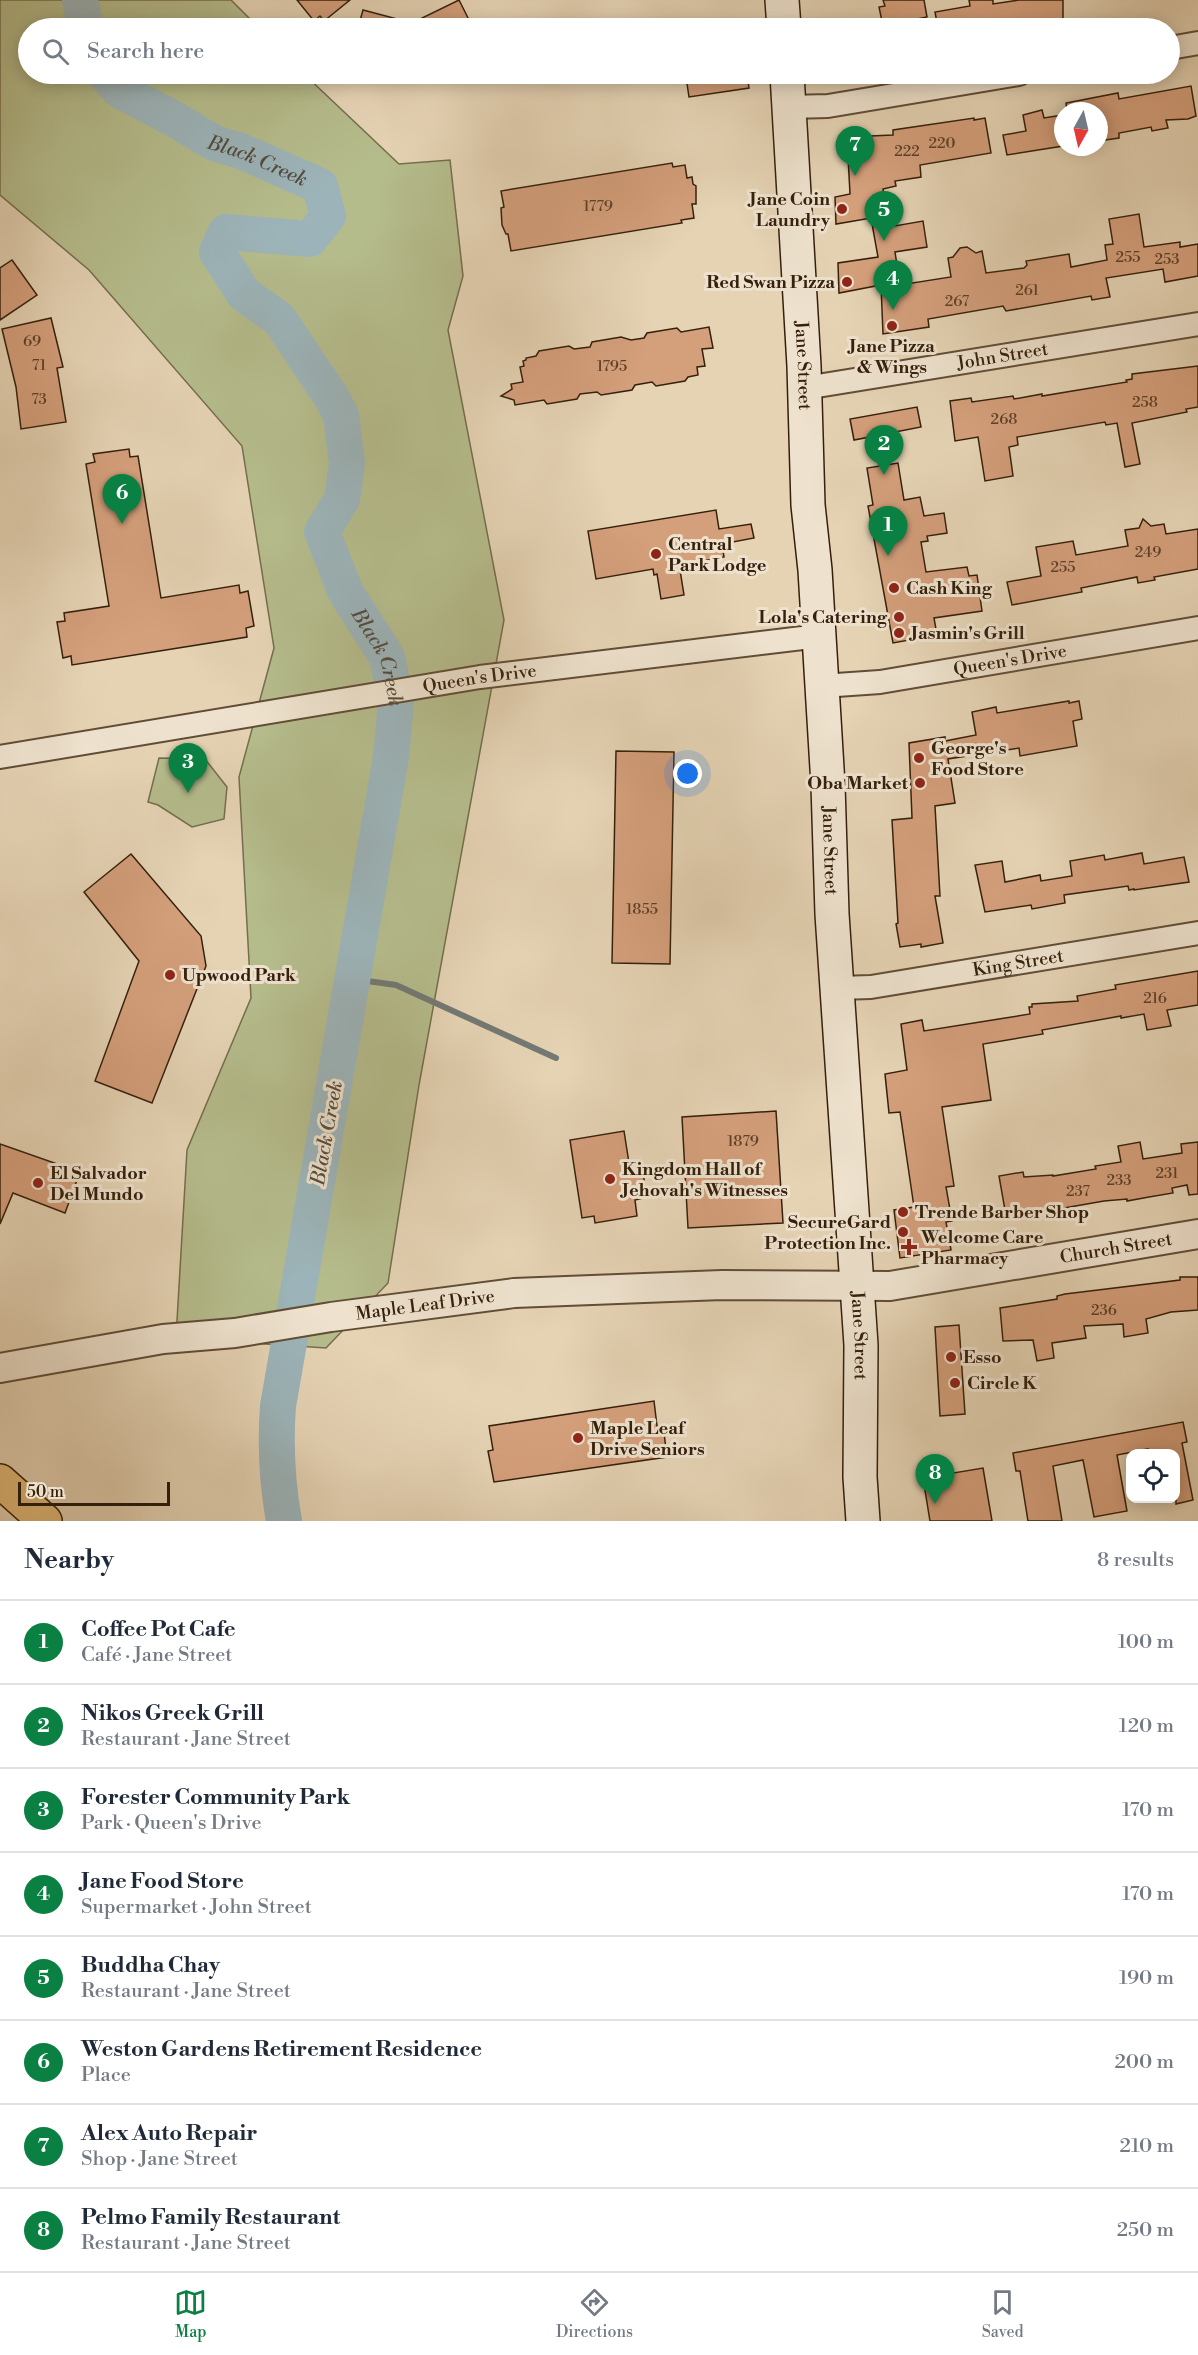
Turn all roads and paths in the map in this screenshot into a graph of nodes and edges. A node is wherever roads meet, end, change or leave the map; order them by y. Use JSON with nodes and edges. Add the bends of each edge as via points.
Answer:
{"nodes":[{"id":1,"x":782,"y":0,"type":"edge"},
{"id":2,"x":783,"y":18,"type":"edge"},
{"id":3,"x":1198,"y":43,"type":"edge"},
{"id":4,"x":1180,"y":46,"type":"edge"},
{"id":5,"x":788,"y":84,"type":"edge"},
{"id":6,"x":959,"y":84,"type":"edge"},
{"id":7,"x":789,"y":108,"type":"junction"},
{"id":8,"x":1198,"y":324,"type":"edge"},
{"id":9,"x":805,"y":388,"type":"junction"},
{"id":10,"x":1198,"y":628,"type":"edge"},
{"id":11,"x":819,"y":636,"type":"junction"},
{"id":12,"x":822,"y":686,"type":"junction"},
{"id":13,"x":0,"y":757,"type":"edge"},
{"id":14,"x":1198,"y":933,"type":"edge"},
{"id":15,"x":838,"y":988,"type":"junction"},
{"id":16,"x":1198,"y":1234,"type":"edge"},
{"id":17,"x":856,"y":1286,"type":"junction"},
{"id":18,"x":0,"y":1368,"type":"edge"},
{"id":19,"x":0,"y":1480,"type":"edge"},
{"id":20,"x":45,"y":1521,"type":"edge"},
{"id":21,"x":862,"y":1521,"type":"edge"}],
"edges":[{"from":1,"to":2,"type":"main road"},
{"from":3,"to":4,"type":"street"},
{"from":5,"to":7,"type":"main road","name":"Jane Street"},
{"from":6,"to":7,"type":"street","via":[[828,106]]},
{"from":7,"to":9,"type":"main road","name":"Jane Street"},
{"from":8,"to":9,"type":"street","name":"John Street"},
{"from":9,"to":11,"type":"main road","name":"Jane Street","via":[[808,505]]},
{"from":10,"to":12,"type":"street","name":"Queen's Drive","via":[[880,682]]},
{"from":11,"to":12,"type":"main road","name":"Jane Street"},
{"from":11,"to":13,"type":"street","name":"Queen's Drive","via":[[480,677]]},
{"from":12,"to":15,"type":"main road","name":"Jane Street"},
{"from":14,"to":15,"type":"street","name":"King Street","via":[[871,987]]},
{"from":15,"to":17,"type":"main road","name":"Jane Street"},
{"from":16,"to":17,"type":"street","name":"Church Street","via":[[890,1286]]},
{"from":17,"to":18,"type":"street","name":"Maple Leaf Drive","via":[[514,1293],[235,1333],[163,1339]]},
{"from":17,"to":21,"type":"main road","name":"Jane Street","via":[[861,1345]]},
{"from":19,"to":20,"type":"highway"}]}
